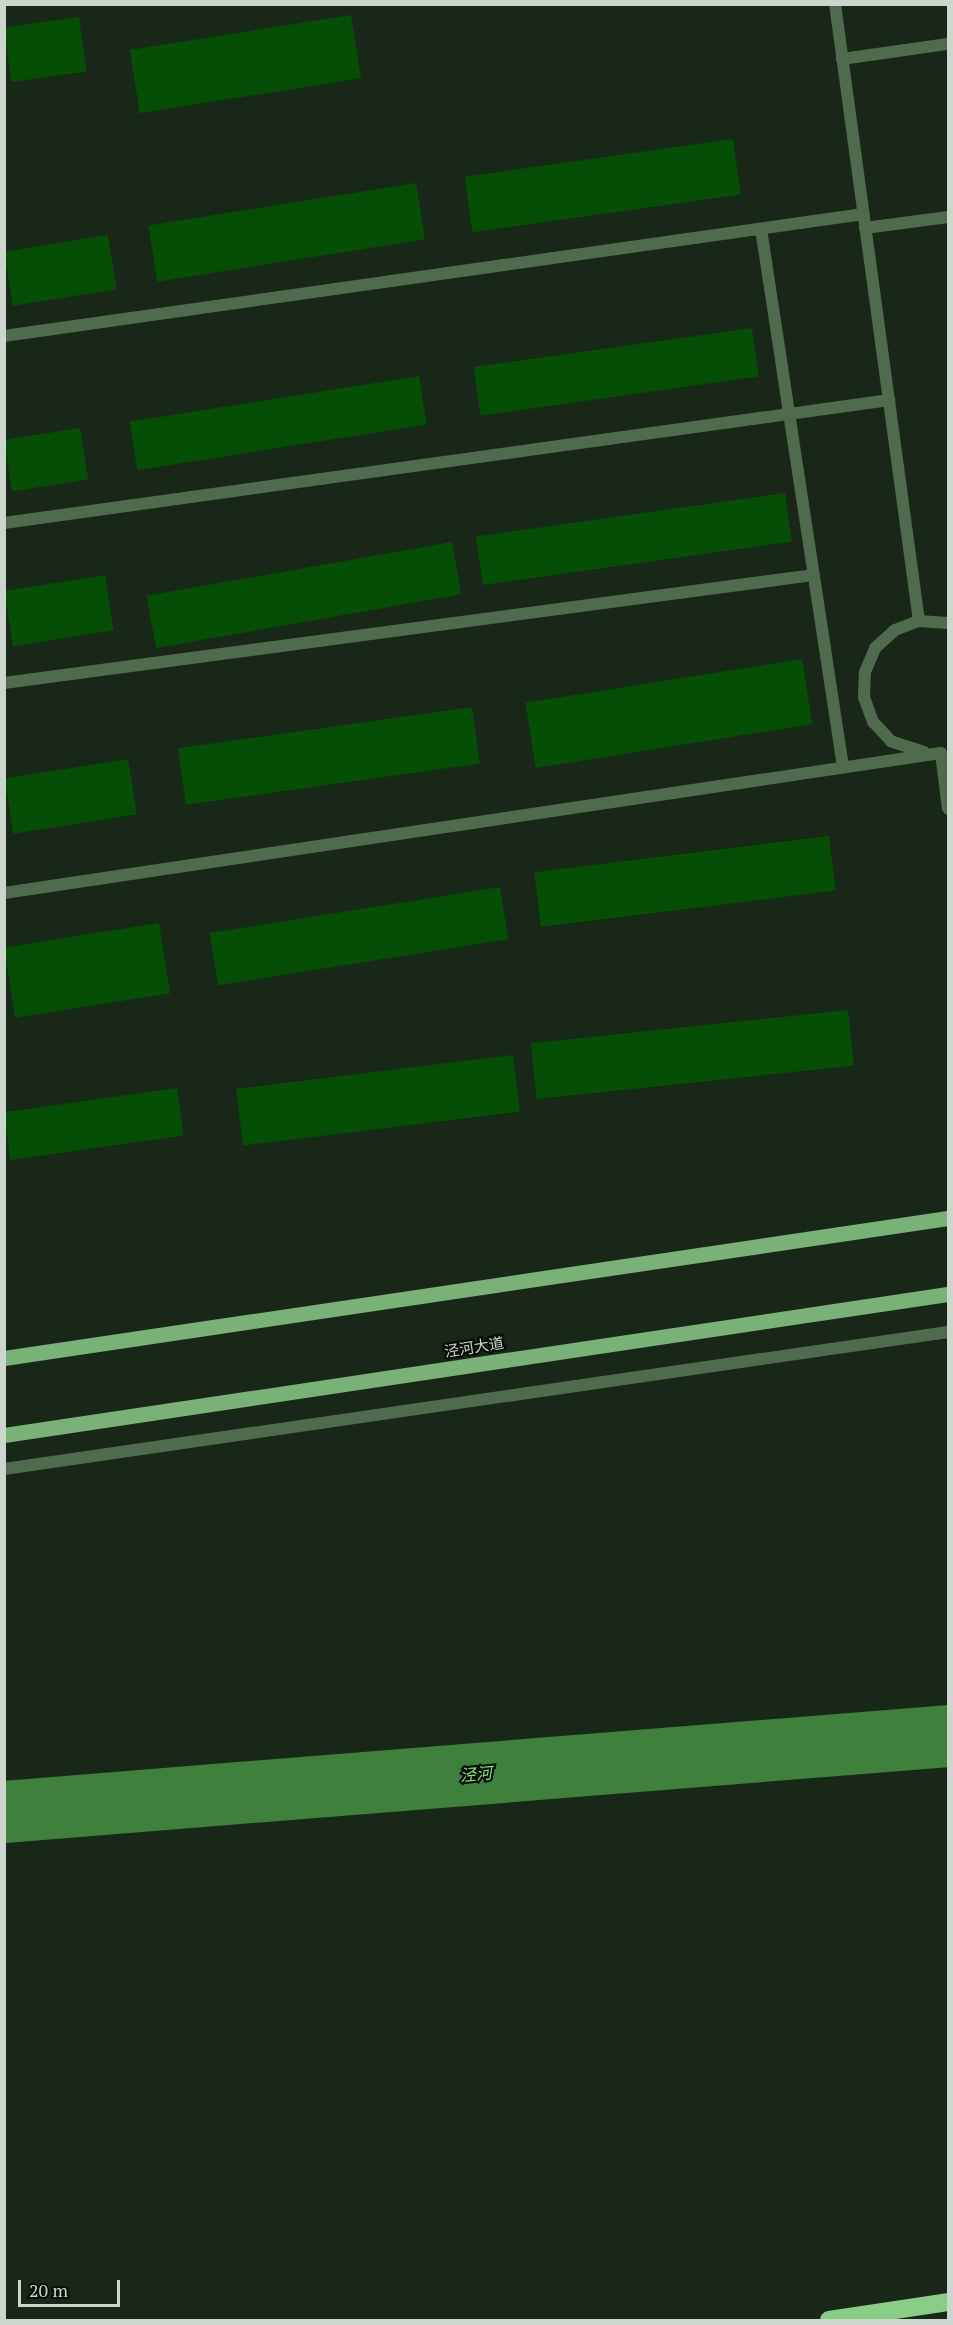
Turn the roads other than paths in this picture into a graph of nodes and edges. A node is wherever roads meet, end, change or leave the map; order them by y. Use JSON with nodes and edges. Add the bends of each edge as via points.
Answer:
{"nodes":[{"id":1,"x":835,"y":4,"type":"edge"},
{"id":2,"x":948,"y":44,"type":"edge"},
{"id":3,"x":842,"y":59,"type":"junction"},
{"id":4,"x":863,"y":214,"type":"junction"},
{"id":5,"x":948,"y":217,"type":"edge"},
{"id":6,"x":865,"y":228,"type":"junction"},
{"id":7,"x":761,"y":229,"type":"junction"},
{"id":8,"x":4,"y":336,"type":"edge"},
{"id":9,"x":889,"y":400,"type":"junction"},
{"id":10,"x":790,"y":414,"type":"junction"},
{"id":11,"x":4,"y":523,"type":"edge"},
{"id":12,"x":813,"y":575,"type":"junction"},
{"id":13,"x":919,"y":621,"type":"junction"},
{"id":14,"x":948,"y":623,"type":"edge"},
{"id":15,"x":4,"y":683,"type":"edge"},
{"id":16,"x":945,"y":751,"type":"edge"},
{"id":17,"x":843,"y":767,"type":"junction"},
{"id":18,"x":948,"y":809,"type":"edge"},
{"id":19,"x":4,"y":893,"type":"edge"},
{"id":20,"x":948,"y":1218,"type":"edge"},
{"id":21,"x":948,"y":1294,"type":"edge"},
{"id":22,"x":948,"y":1332,"type":"edge"},
{"id":23,"x":4,"y":1358,"type":"edge"},
{"id":24,"x":4,"y":1435,"type":"edge"},
{"id":25,"x":4,"y":1469,"type":"edge"},
{"id":26,"x":948,"y":2301,"type":"edge"},
{"id":27,"x":829,"y":2320,"type":"edge"}],
"edges":[{"from":1,"to":3,"type":"street"},
{"from":2,"to":3,"type":"street"},
{"from":3,"to":4,"type":"street"},
{"from":4,"to":6,"type":"street"},
{"from":4,"to":7,"type":"street"},
{"from":5,"to":6,"type":"street"},
{"from":6,"to":9,"type":"street"},
{"from":7,"to":8,"type":"street"},
{"from":7,"to":10,"type":"street"},
{"from":9,"to":10,"type":"street"},
{"from":9,"to":13,"type":"street"},
{"from":10,"to":11,"type":"street"},
{"from":10,"to":12,"type":"street"},
{"from":12,"to":15,"type":"street"},
{"from":12,"to":17,"type":"street"},
{"from":13,"to":14,"type":"street"},
{"from":13,"to":16,"type":"street","via":[[895,630],[875,648],[865,672],[864,698],[873,722],[891,741],[915,752]]},
{"from":16,"to":17,"type":"street"},
{"from":16,"to":18,"type":"street"},
{"from":17,"to":19,"type":"street"},
{"from":20,"to":23,"type":"main road"},
{"from":21,"to":24,"type":"main road","name":"泾河大道"},
{"from":22,"to":25,"type":"street"},
{"from":26,"to":27,"type":"highway"}]}
